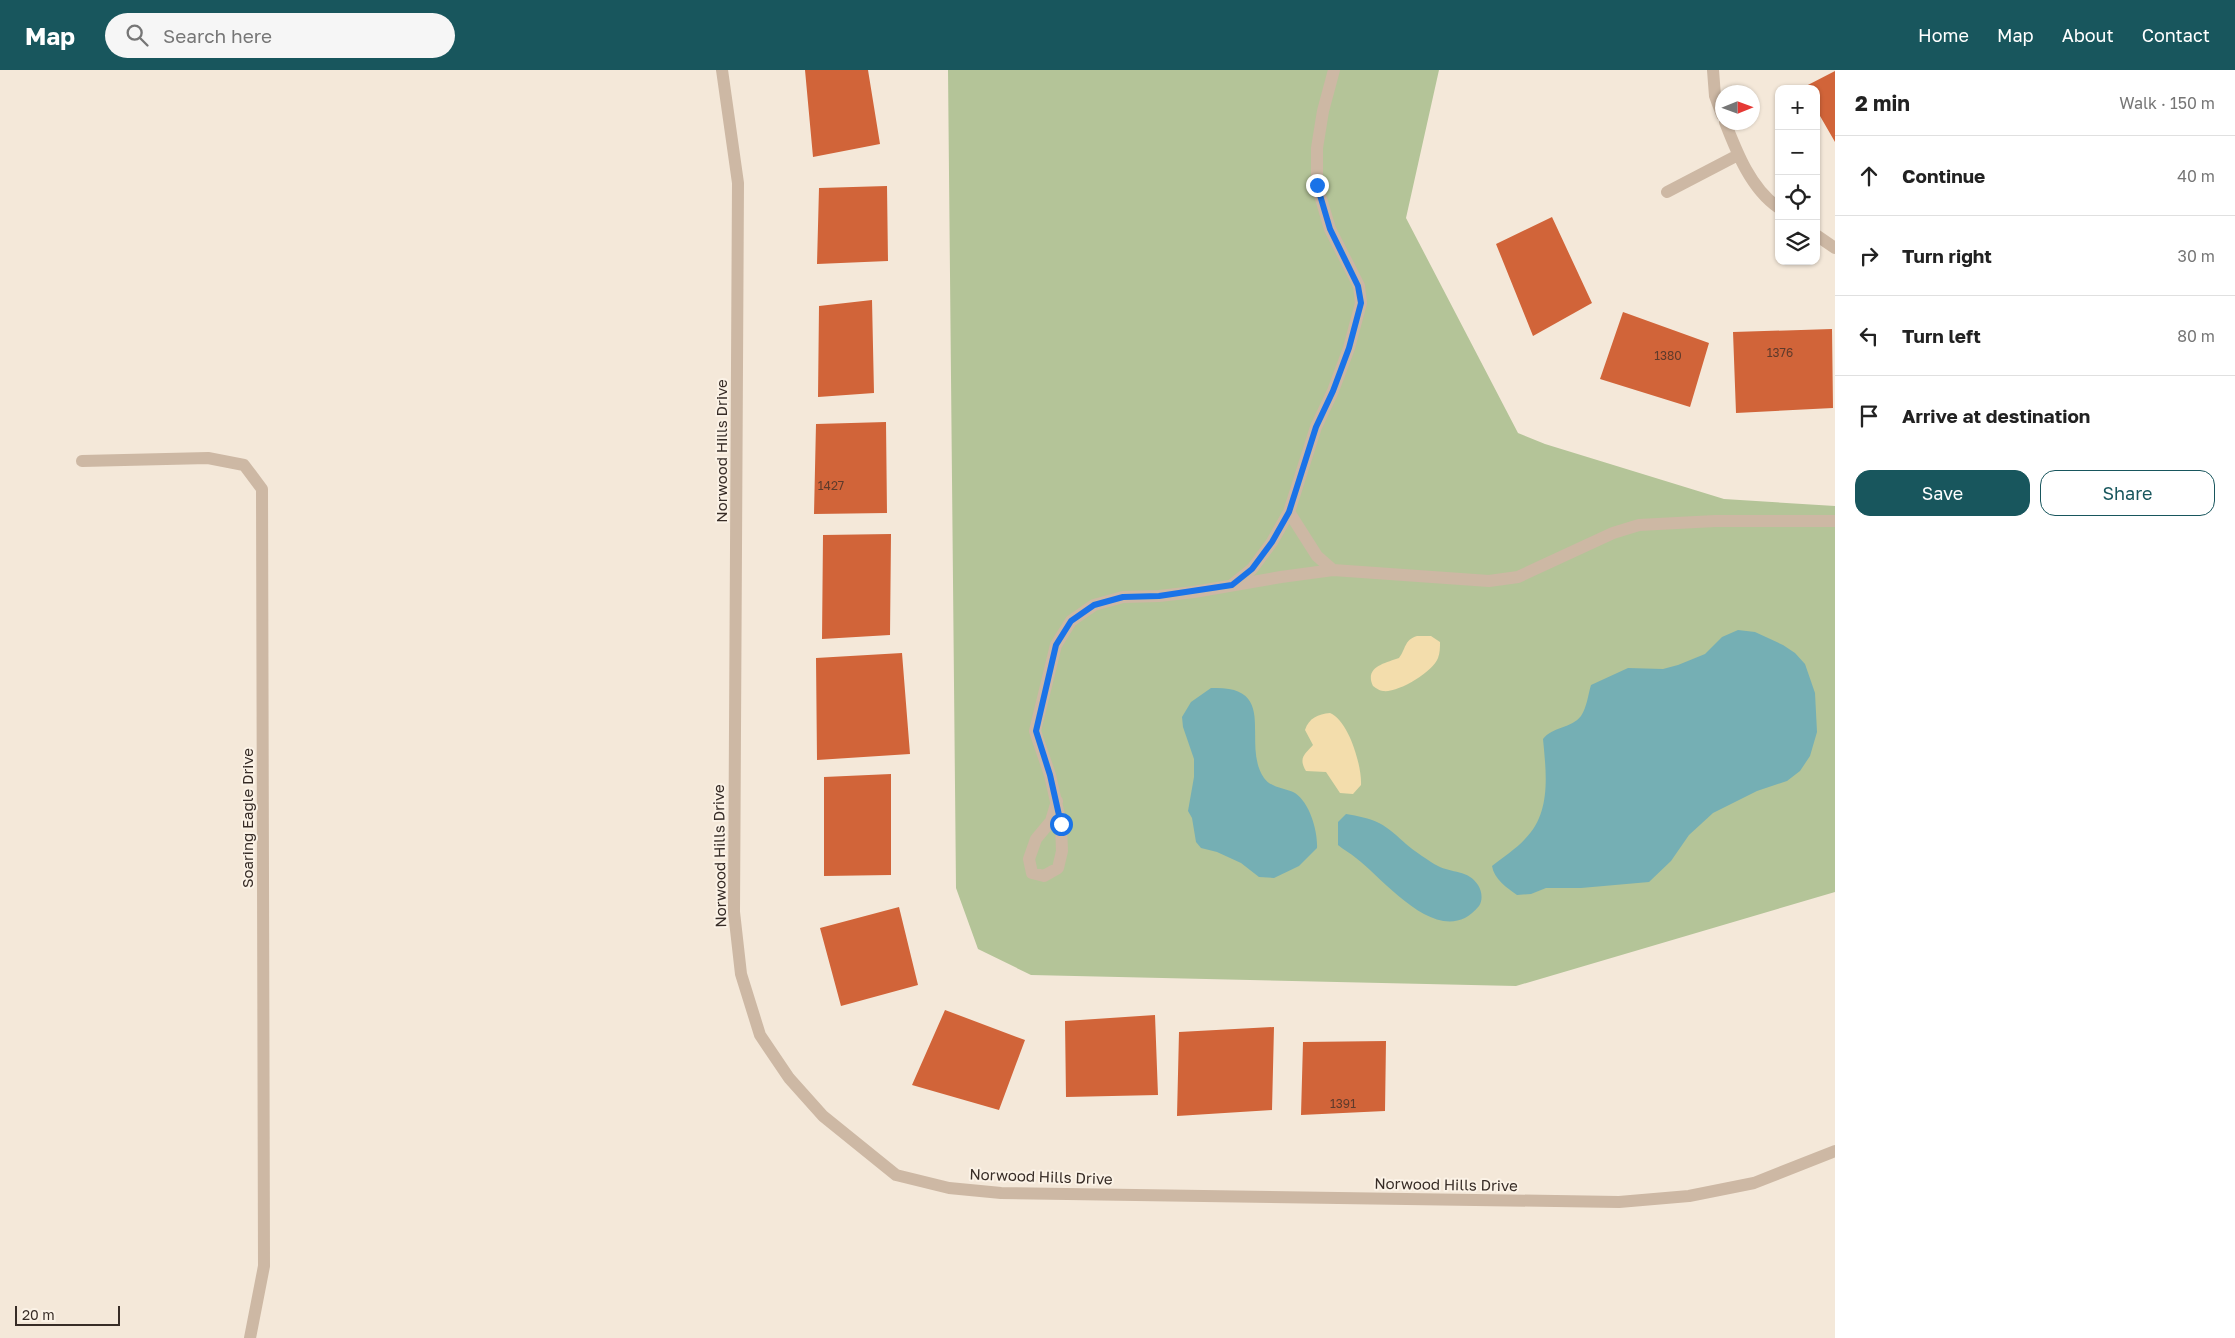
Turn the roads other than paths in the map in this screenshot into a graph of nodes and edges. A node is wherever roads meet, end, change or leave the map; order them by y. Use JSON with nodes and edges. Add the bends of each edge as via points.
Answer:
{"nodes":[{"id":1,"x":722,"y":70,"type":"edge"},
{"id":2,"x":1334,"y":70,"type":"edge"},
{"id":3,"x":1713,"y":70,"type":"edge"},
{"id":4,"x":1715,"y":96,"type":"edge"},
{"id":5,"x":1729,"y":130,"type":"edge"},
{"id":6,"x":1738,"y":155,"type":"junction"},
{"id":7,"x":1667,"y":192,"type":"dead end"},
{"id":8,"x":1775,"y":205,"type":"edge"},
{"id":9,"x":1820,"y":238,"type":"edge"},
{"id":10,"x":1835,"y":248,"type":"edge"},
{"id":11,"x":82,"y":461,"type":"dead end"},
{"id":12,"x":1289,"y":512,"type":"junction"},
{"id":13,"x":1835,"y":521,"type":"edge"},
{"id":14,"x":1333,"y":570,"type":"junction"},
{"id":15,"x":1232,"y":585,"type":"junction"},
{"id":16,"x":1057,"y":801,"type":"junction"},
{"id":17,"x":1835,"y":1151,"type":"edge"},
{"id":18,"x":250,"y":1338,"type":"edge"}],
"edges":[{"from":1,"to":17,"type":"street","name":"Norwood Hills Drive","via":[[738,183],[734,912],[741,974],[760,1035],[789,1078],[823,1116],[896,1175],[949,1188],[1001,1193],[1619,1202],[1688,1196],[1754,1183]]},
{"from":2,"to":12,"type":"street","via":[[1317,148],[1317,185],[1330,229],[1358,286],[1361,303],[1349,348],[1316,427]]},
{"from":3,"to":4,"type":"street"},
{"from":5,"to":6,"type":"street"},
{"from":6,"to":7,"type":"street"},
{"from":6,"to":8,"type":"street","via":[[1768,201]]},
{"from":9,"to":10,"type":"street"},
{"from":11,"to":18,"type":"street","name":"Soaring Eagle Drive","via":[[208,458],[244,465],[262,489],[264,1266]]},
{"from":12,"to":14,"type":"street","via":[[1317,556]]},
{"from":12,"to":15,"type":"street","via":[[1252,569]]},
{"from":13,"to":14,"type":"street","via":[[1638,525],[1613,533],[1518,577],[1490,581]]},
{"from":14,"to":15,"type":"street"},
{"from":15,"to":16,"type":"street","via":[[1159,596],[1123,597],[1094,605],[1071,621],[1056,645],[1036,731]]},
{"from":16,"to":16,"type":"street","via":[[1062,851],[1058,868],[1044,876],[1032,873],[1029,859],[1036,839],[1051,821]]}]}
